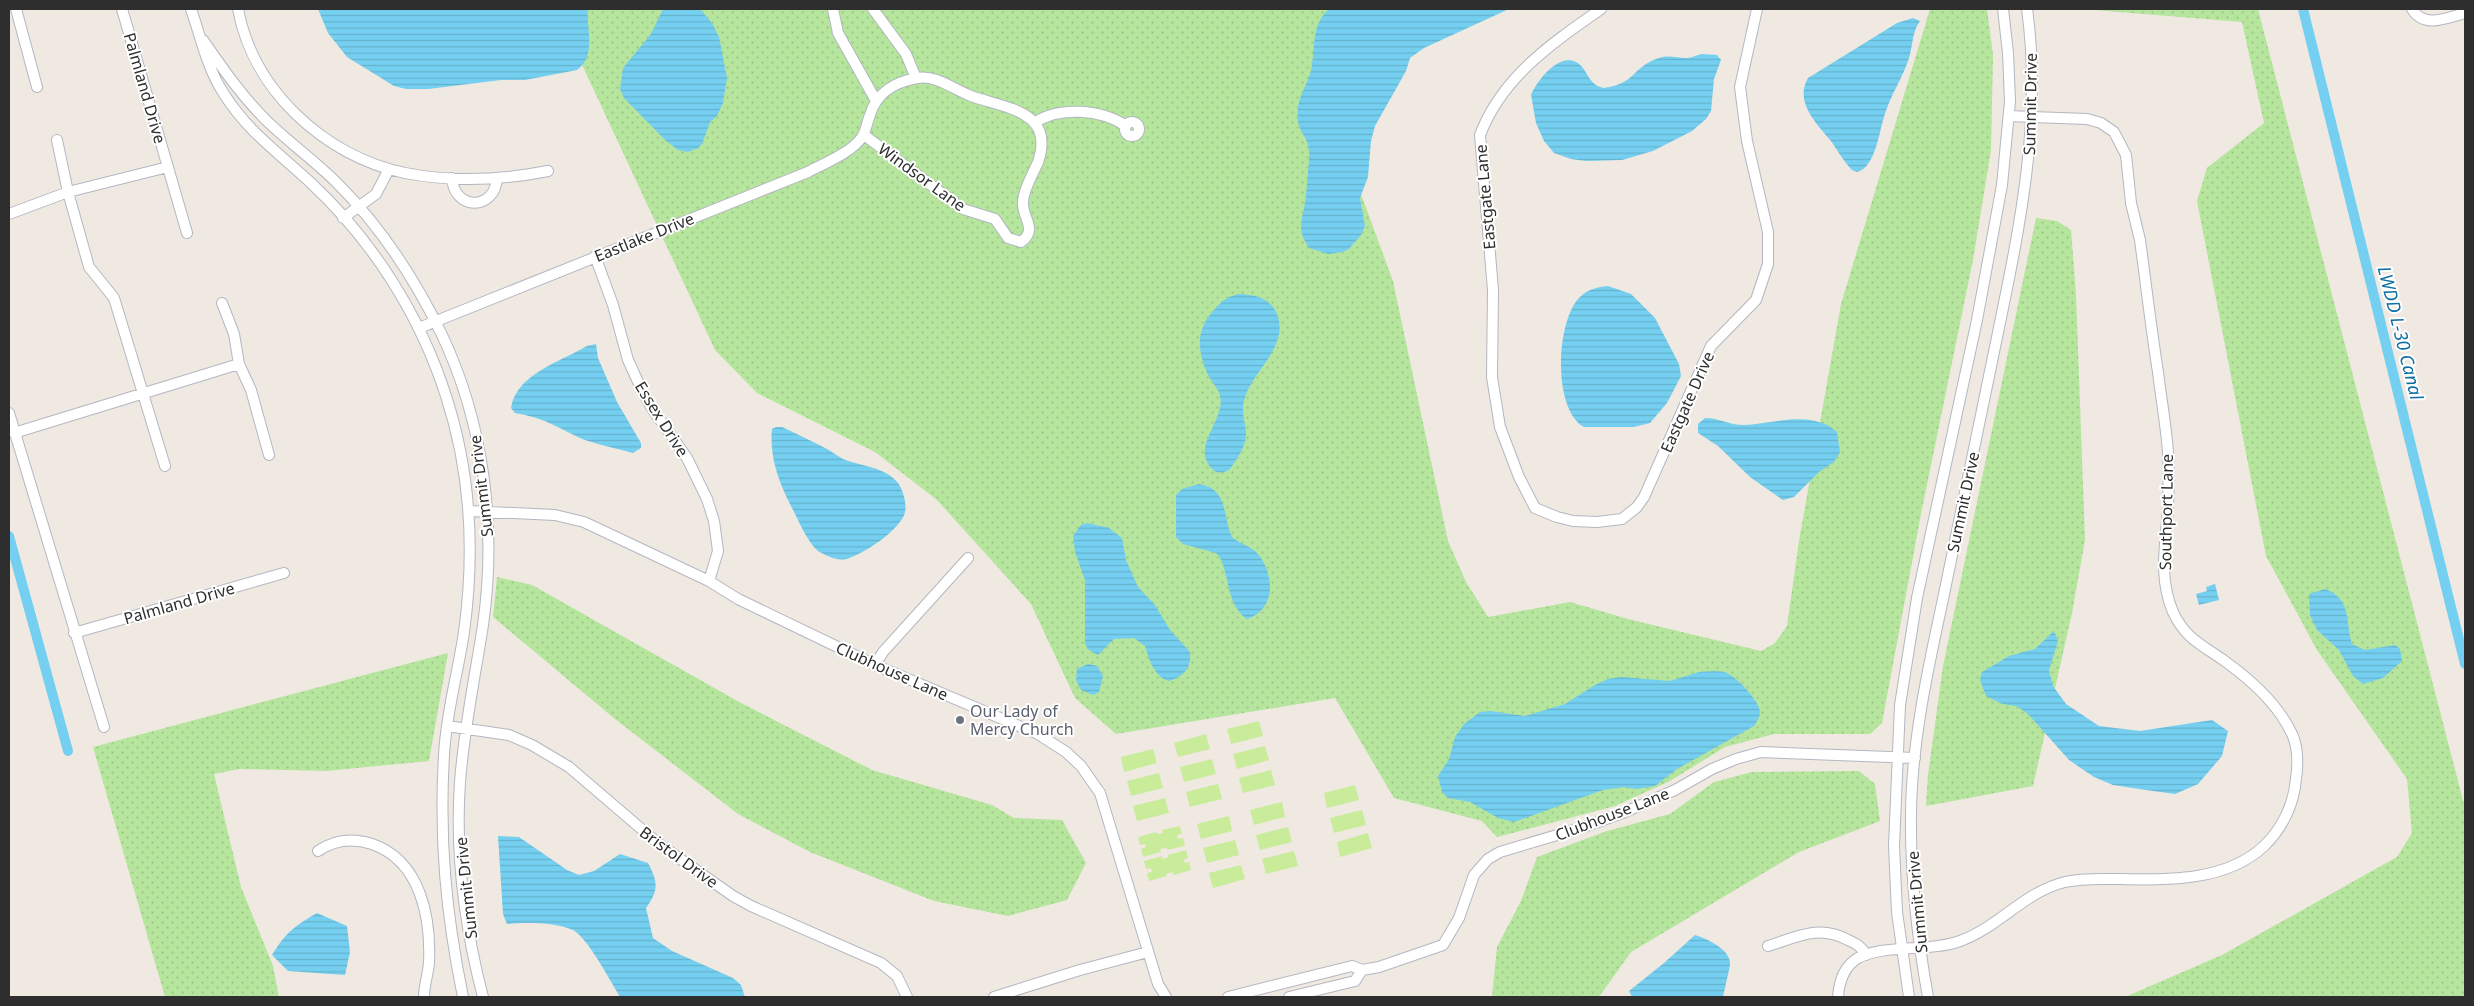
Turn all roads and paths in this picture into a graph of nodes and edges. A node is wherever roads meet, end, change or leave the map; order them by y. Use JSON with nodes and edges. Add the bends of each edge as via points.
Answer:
{"nodes":[{"id":1,"x":16,"y":9,"type":"edge"},
{"id":2,"x":122,"y":9,"type":"edge"},
{"id":3,"x":191,"y":9,"type":"edge"},
{"id":4,"x":238,"y":9,"type":"edge"},
{"id":5,"x":833,"y":9,"type":"edge"},
{"id":6,"x":873,"y":9,"type":"edge"},
{"id":7,"x":1601,"y":9,"type":"edge"},
{"id":8,"x":1757,"y":9,"type":"edge"},
{"id":9,"x":2003,"y":9,"type":"edge"},
{"id":10,"x":2027,"y":9,"type":"edge"},
{"id":11,"x":2412,"y":9,"type":"edge"},
{"id":12,"x":2465,"y":13,"type":"edge"},
{"id":13,"x":200,"y":35,"type":"junction"},
{"id":14,"x":916,"y":78,"type":"junction"},
{"id":15,"x":37,"y":87,"type":"dead end"},
{"id":16,"x":875,"y":100,"type":"junction"},
{"id":17,"x":2009,"y":116,"type":"junction"},
{"id":18,"x":2032,"y":116,"type":"junction"},
{"id":19,"x":1034,"y":122,"type":"junction"},
{"id":20,"x":1126,"y":126,"type":"dead end"},
{"id":21,"x":864,"y":135,"type":"junction"},
{"id":22,"x":57,"y":140,"type":"dead end"},
{"id":23,"x":168,"y":167,"type":"junction"},
{"id":24,"x":389,"y":169,"type":"junction"},
{"id":25,"x":548,"y":171,"type":"dead end"},
{"id":26,"x":452,"y":178,"type":"junction"},
{"id":27,"x":496,"y":178,"type":"junction"},
{"id":28,"x":68,"y":192,"type":"junction"},
{"id":29,"x":359,"y":208,"type":"junction"},
{"id":30,"x":9,"y":214,"type":"edge"},
{"id":31,"x":343,"y":218,"type":"junction"},
{"id":32,"x":187,"y":232,"type":"dead end"},
{"id":33,"x":595,"y":256,"type":"junction"},
{"id":34,"x":222,"y":303,"type":"dead end"},
{"id":35,"x":434,"y":320,"type":"junction"},
{"id":36,"x":418,"y":328,"type":"junction"},
{"id":37,"x":239,"y":364,"type":"junction"},
{"id":38,"x":1492,"y":377,"type":"joint"},
{"id":39,"x":142,"y":394,"type":"junction"},
{"id":40,"x":9,"y":413,"type":"edge"},
{"id":41,"x":14,"y":434,"type":"junction"},
{"id":42,"x":269,"y":455,"type":"dead end"},
{"id":43,"x":165,"y":466,"type":"dead end"},
{"id":44,"x":469,"y":511,"type":"junction"},
{"id":45,"x":487,"y":511,"type":"junction"},
{"id":46,"x":968,"y":558,"type":"dead end"},
{"id":47,"x":284,"y":573,"type":"dead end"},
{"id":48,"x":709,"y":581,"type":"junction"},
{"id":49,"x":74,"y":632,"type":"junction"},
{"id":50,"x":875,"y":665,"type":"junction"},
{"id":51,"x":447,"y":726,"type":"junction"},
{"id":52,"x":104,"y":727,"type":"dead end"},
{"id":53,"x":465,"y":729,"type":"junction"},
{"id":54,"x":1897,"y":758,"type":"junction"},
{"id":55,"x":1915,"y":758,"type":"junction"},
{"id":56,"x":318,"y":852,"type":"dead end"},
{"id":57,"x":1768,"y":946,"type":"dead end"},
{"id":58,"x":1920,"y":948,"type":"junction"},
{"id":59,"x":1901,"y":950,"type":"junction"},
{"id":60,"x":1148,"y":952,"type":"junction"},
{"id":61,"x":1866,"y":955,"type":"junction"},
{"id":62,"x":1362,"y":970,"type":"junction"},
{"id":63,"x":1166,"y":996,"type":"edge"},
{"id":64,"x":424,"y":997,"type":"edge"},
{"id":65,"x":463,"y":997,"type":"edge"},
{"id":66,"x":483,"y":997,"type":"edge"},
{"id":67,"x":907,"y":997,"type":"edge"},
{"id":68,"x":994,"y":997,"type":"edge"},
{"id":69,"x":1228,"y":997,"type":"edge"},
{"id":70,"x":1289,"y":997,"type":"edge"},
{"id":71,"x":1838,"y":997,"type":"edge"},
{"id":72,"x":1909,"y":997,"type":"edge"},
{"id":73,"x":1928,"y":997,"type":"edge"}],
"edges":[{"from":1,"to":15,"type":"street"},
{"from":2,"to":23,"type":"street","name":"Palmland Drive"},
{"from":3,"to":13,"type":"street","name":"Summit Drive"},
{"from":4,"to":24,"type":"street","via":[[256,62],[287,106],[345,150]]},
{"from":5,"to":16,"type":"street","via":[[838,33]]},
{"from":6,"to":14,"type":"street","via":[[906,54]]},
{"from":7,"to":38,"type":"street","name":"Eastgate Lane","via":[[1534,58],[1502,92],[1480,135],[1493,290]]},
{"from":8,"to":38,"type":"street","name":"Eastgate Drive","via":[[1740,86],[1747,141],[1768,232],[1768,264],[1756,300],[1711,346],[1648,491],[1637,507],[1622,518],[1589,522],[1557,518],[1535,508],[1508,451]]},
{"from":9,"to":17,"type":"street","name":"Summit Drive","via":[[2008,53]]},
{"from":10,"to":18,"type":"street","name":"Summit Drive","via":[[2033,70]]},
{"from":11,"to":12,"type":"street","via":[[2424,20]]},
{"from":13,"to":29,"type":"street","name":"Summit Drive","via":[[260,114],[337,183]]},
{"from":13,"to":31,"type":"street","name":"Summit Drive","via":[[212,72],[236,112],[255,135],[311,184]]},
{"from":14,"to":16,"type":"street","via":[[890,89]]},
{"from":14,"to":19,"type":"street","via":[[929,78],[973,97],[1009,106]]},
{"from":16,"to":21,"type":"street","name":"Windsor Lane"},
{"from":17,"to":18,"type":"street","name":"Southport Lane"},
{"from":17,"to":54,"type":"street","name":"Summit Drive","via":[[1992,246],[1909,642],[1900,704]]},
{"from":18,"to":55,"type":"street","name":"Summit Drive","via":[[2023,207],[1925,682]]},
{"from":18,"to":58,"type":"street","name":"Southport Lane","via":[[2094,120],[2114,132],[2124,148],[2167,439],[2163,568],[2168,599],[2192,640],[2251,682],[2283,720],[2294,740],[2296,784],[2287,814],[2270,839],[2254,855],[2226,870],[2162,878],[2090,878],[2064,882],[2034,894],[1976,935],[1945,945]]},
{"from":19,"to":20,"type":"street","via":[[1050,114],[1070,111],[1114,118]]},
{"from":19,"to":21,"type":"street","name":"Windsor Lane","via":[[1040,134],[1041,148],[1023,198],[1022,206],[1030,225],[1026,238],[1021,242],[1008,238],[995,219],[963,209]]},
{"from":21,"to":33,"type":"street","name":"Eastlake Drive","via":[[848,149],[808,172]]},
{"from":22,"to":28,"type":"street"},
{"from":23,"to":28,"type":"street"},
{"from":23,"to":32,"type":"street","name":"Palmland Drive"},
{"from":24,"to":26,"type":"street","via":[[427,177]]},
{"from":24,"to":29,"type":"street","via":[[376,194]]},
{"from":25,"to":27,"type":"street"},
{"from":26,"to":27,"type":"street"},
{"from":26,"to":27,"type":"street","via":[[459,197],[471,203],[490,196]]},
{"from":28,"to":30,"type":"street"},
{"from":28,"to":39,"type":"street","via":[[89,267],[114,298]]},
{"from":29,"to":31,"type":"street"},
{"from":29,"to":35,"type":"street","name":"Summit Drive","via":[[400,261]]},
{"from":31,"to":36,"type":"street","name":"Summit Drive","via":[[368,247],[408,307]]},
{"from":33,"to":35,"type":"street","name":"Eastlake Drive"},
{"from":33,"to":48,"type":"street","name":"Essex Drive","via":[[638,384],[687,458],[707,499],[718,551]]},
{"from":34,"to":37,"type":"street","via":[[234,334]]},
{"from":35,"to":36,"type":"street","name":"Eastlake Drive"},
{"from":35,"to":45,"type":"street","name":"Summit Drive","via":[[460,382],[475,431]]},
{"from":36,"to":44,"type":"street","name":"Summit Drive","via":[[454,423],[463,460]]},
{"from":37,"to":39,"type":"street"},
{"from":37,"to":42,"type":"street","via":[[251,390]]},
{"from":39,"to":41,"type":"street"},
{"from":39,"to":43,"type":"street"},
{"from":40,"to":41,"type":"street"},
{"from":41,"to":49,"type":"street"},
{"from":44,"to":45,"type":"street","name":"Clubhouse Lane"},
{"from":44,"to":51,"type":"street","name":"Summit Drive","via":[[464,632]]},
{"from":45,"to":48,"type":"street","name":"Clubhouse Lane","via":[[570,517]]},
{"from":45,"to":53,"type":"street","name":"Summit Drive","via":[[486,599]]},
{"from":46,"to":50,"type":"street"},
{"from":47,"to":49,"type":"street","name":"Palmland Drive"},
{"from":48,"to":50,"type":"street","name":"Clubhouse Lane"},
{"from":49,"to":52,"type":"street"},
{"from":50,"to":60,"type":"street","name":"Clubhouse Lane","via":[[1038,734],[1066,752],[1080,766],[1100,793],[1107,812]]},
{"from":51,"to":53,"type":"street","name":"Bristol Drive"},
{"from":51,"to":65,"type":"street","name":"Summit Drive","via":[[443,772],[443,861],[446,902]]},
{"from":53,"to":66,"type":"street","name":"Summit Drive","via":[[459,800],[461,865],[468,929]]},
{"from":53,"to":67,"type":"street","name":"Bristol Drive","via":[[509,735],[555,758],[695,871],[750,906],[882,963],[896,976]]},
{"from":54,"to":55,"type":"street","name":"Clubhouse Lane"},
{"from":54,"to":59,"type":"street","name":"Summit Drive","via":[[1894,846]]},
{"from":54,"to":62,"type":"street","name":"Clubhouse Lane","via":[[1761,752],[1712,769],[1625,812],[1500,852],[1483,864],[1474,876],[1459,918],[1443,945],[1405,960]]},
{"from":55,"to":58,"type":"street","name":"Summit Drive","via":[[1910,812]]},
{"from":56,"to":64,"type":"street","via":[[329,844],[344,841],[368,843],[387,850],[410,872],[421,897],[429,931]]},
{"from":57,"to":61,"type":"street","via":[[1818,931],[1830,932],[1862,947]]},
{"from":58,"to":59,"type":"street","name":"Southport Lane"},
{"from":58,"to":73,"type":"street","name":"Summit Drive"},
{"from":59,"to":61,"type":"street","name":"Southport Lane"},
{"from":59,"to":72,"type":"street","name":"Summit Drive"},
{"from":60,"to":63,"type":"street","name":"Clubhouse Lane","via":[[1158,984]]},
{"from":60,"to":68,"type":"street"},
{"from":61,"to":71,"type":"street","via":[[1854,961],[1844,972]]},
{"from":62,"to":69,"type":"street","name":"Clubhouse Lane","via":[[1352,966]]},
{"from":62,"to":70,"type":"street","name":"Clubhouse Lane","via":[[1355,981]]}]}
